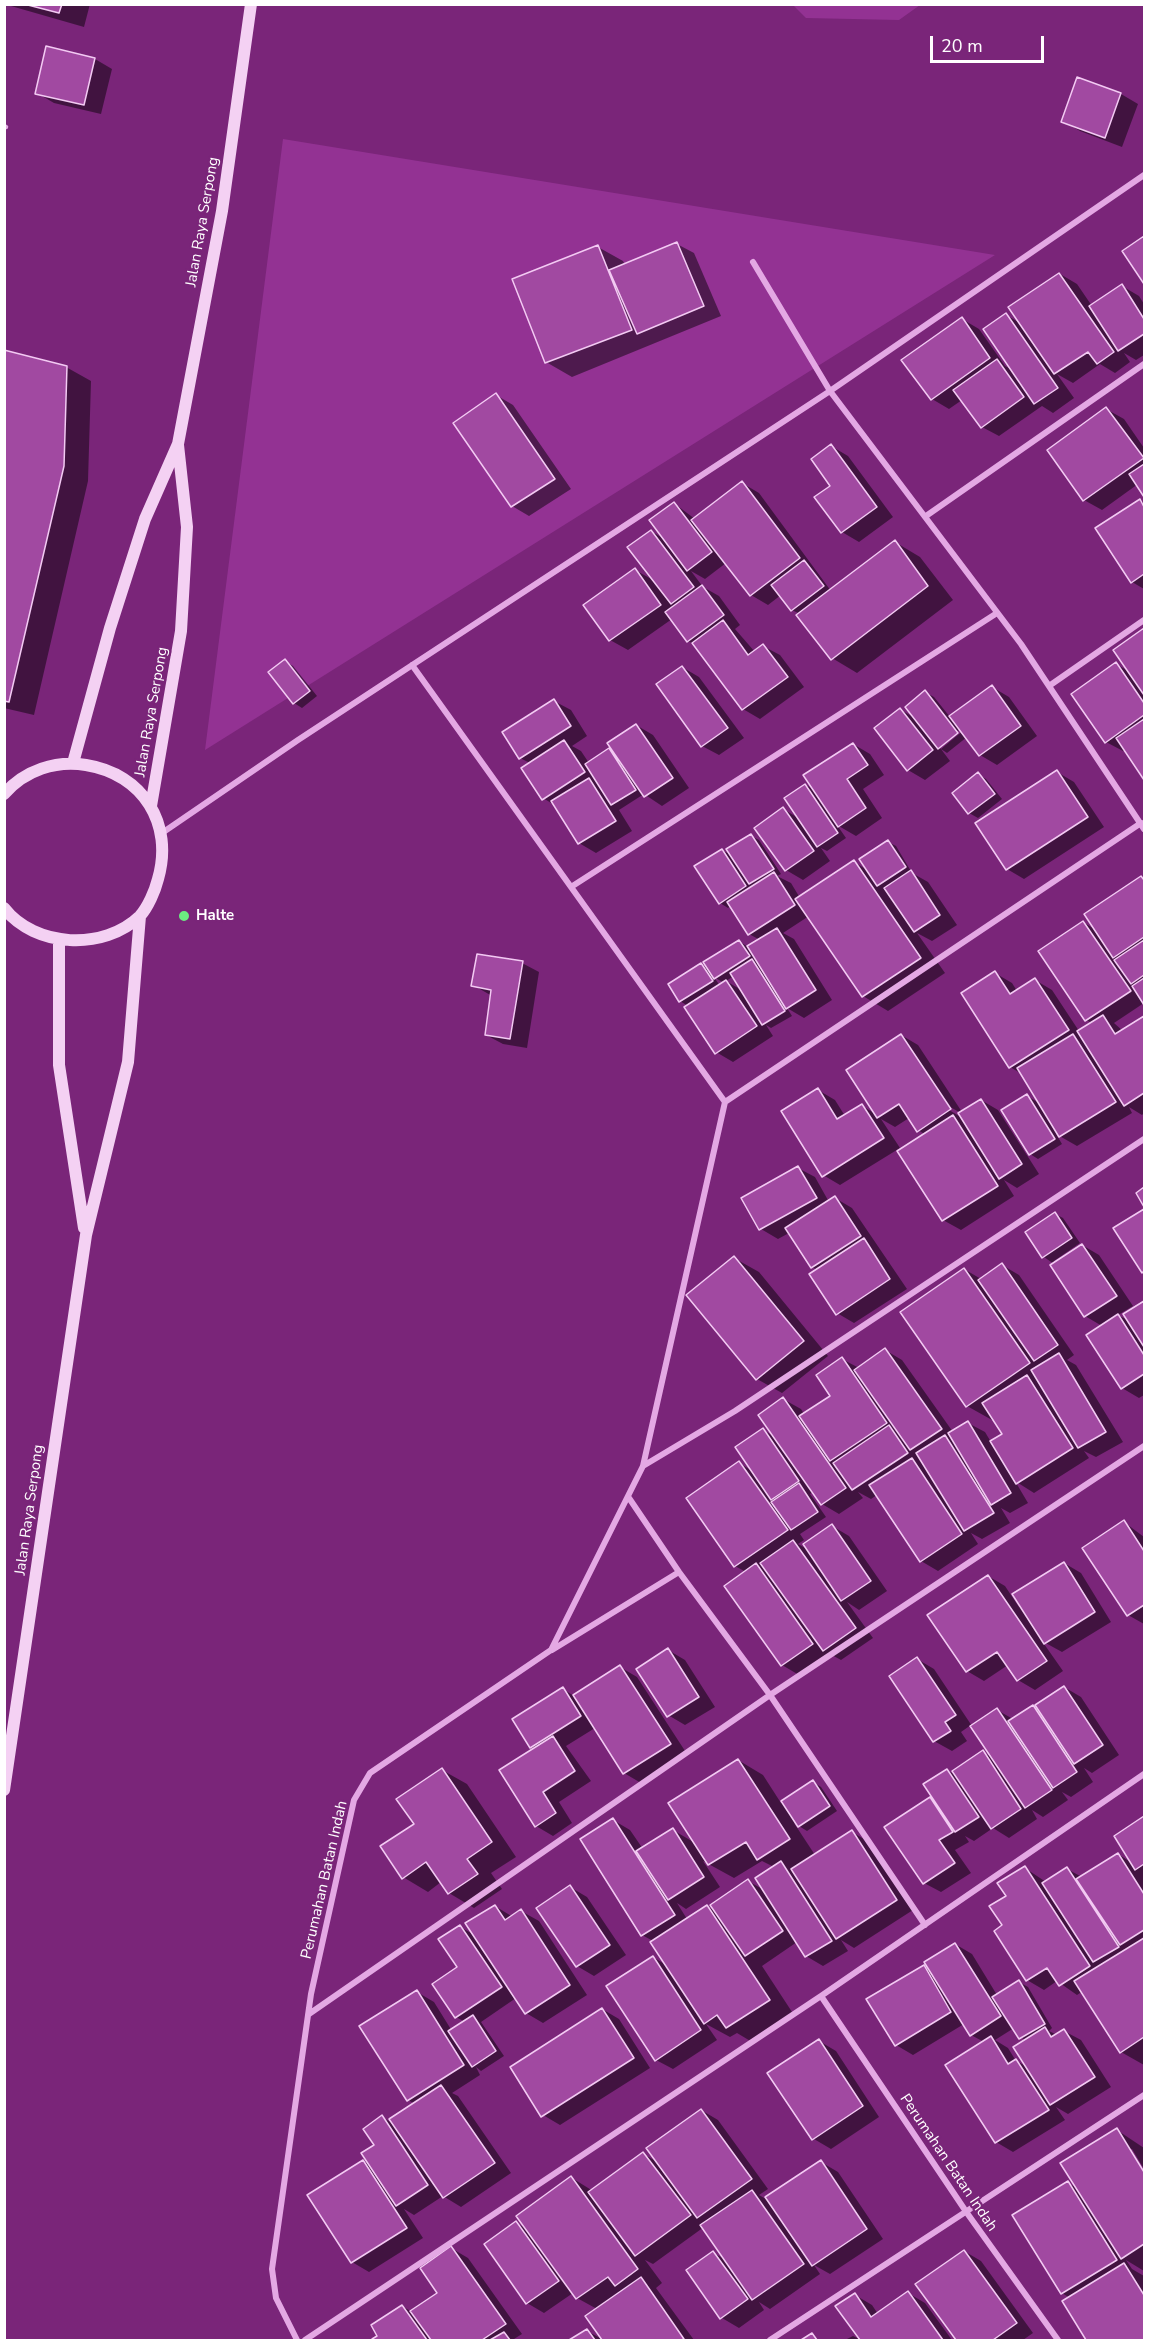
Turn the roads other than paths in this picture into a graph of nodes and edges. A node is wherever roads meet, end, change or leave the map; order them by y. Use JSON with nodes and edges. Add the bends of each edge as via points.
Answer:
{"nodes":[{"id":1,"x":251,"y":4,"type":"edge"},
{"id":2,"x":1144,"y":175,"type":"edge"},
{"id":3,"x":753,"y":262,"type":"dead end"},
{"id":4,"x":1144,"y":364,"type":"edge"},
{"id":5,"x":830,"y":392,"type":"junction"},
{"id":6,"x":178,"y":444,"type":"junction"},
{"id":7,"x":926,"y":516,"type":"junction"},
{"id":8,"x":998,"y":613,"type":"junction"},
{"id":9,"x":1144,"y":620,"type":"edge"},
{"id":10,"x":412,"y":665,"type":"junction"},
{"id":11,"x":1049,"y":686,"type":"junction"},
{"id":12,"x":73,"y":763,"type":"junction"},
{"id":13,"x":4,"y":794,"type":"edge"},
{"id":14,"x":152,"y":806,"type":"junction"},
{"id":15,"x":1142,"y":826,"type":"edge"},
{"id":16,"x":162,"y":833,"type":"junction"},
{"id":17,"x":571,"y":887,"type":"junction"},
{"id":18,"x":4,"y":908,"type":"edge"},
{"id":19,"x":140,"y":916,"type":"junction"},
{"id":20,"x":59,"y":940,"type":"junction"},
{"id":21,"x":725,"y":1102,"type":"junction"},
{"id":22,"x":1144,"y":1139,"type":"edge"},
{"id":23,"x":86,"y":1235,"type":"junction"},
{"id":24,"x":1144,"y":1446,"type":"edge"},
{"id":25,"x":643,"y":1466,"type":"junction"},
{"id":26,"x":629,"y":1498,"type":"junction"},
{"id":27,"x":679,"y":1572,"type":"junction"},
{"id":28,"x":551,"y":1650,"type":"junction"},
{"id":29,"x":770,"y":1695,"type":"junction"},
{"id":30,"x":1144,"y":1774,"type":"edge"},
{"id":31,"x":4,"y":1790,"type":"edge"},
{"id":32,"x":925,"y":1925,"type":"junction"},
{"id":33,"x":821,"y":1996,"type":"junction"},
{"id":34,"x":309,"y":2014,"type":"junction"},
{"id":35,"x":1144,"y":2095,"type":"edge"},
{"id":36,"x":967,"y":2213,"type":"junction"},
{"id":37,"x":297,"y":2340,"type":"edge"},
{"id":38,"x":305,"y":2340,"type":"edge"},
{"id":39,"x":770,"y":2340,"type":"edge"},
{"id":40,"x":1058,"y":2340,"type":"edge"}],
"edges":[{"from":1,"to":6,"type":"main road","name":"Jalan Raya Serpong","via":[[222,211]]},
{"from":2,"to":5,"type":"street"},
{"from":3,"to":5,"type":"street"},
{"from":4,"to":7,"type":"street"},
{"from":5,"to":7,"type":"street"},
{"from":5,"to":10,"type":"street"},
{"from":6,"to":12,"type":"main road","name":"Jalan Raya Serpong","via":[[145,519]]},
{"from":6,"to":14,"type":"main road","name":"Jalan Raya Serpong","via":[[187,527],[181,631]]},
{"from":7,"to":8,"type":"street"},
{"from":8,"to":11,"type":"street"},
{"from":8,"to":17,"type":"street"},
{"from":9,"to":11,"type":"street"},
{"from":10,"to":16,"type":"street"},
{"from":10,"to":17,"type":"street"},
{"from":11,"to":15,"type":"street"},
{"from":12,"to":13,"type":"main road","via":[[50,765],[22,777]]},
{"from":12,"to":14,"type":"main road","via":[[107,768],[132,784]]},
{"from":14,"to":16,"type":"main road"},
{"from":15,"to":21,"type":"street"},
{"from":16,"to":19,"type":"main road","via":[[163,862],[155,891]]},
{"from":17,"to":21,"type":"street"},
{"from":18,"to":20,"type":"main road","via":[[30,930]]},
{"from":19,"to":20,"type":"main road","via":[[114,932],[92,939]]},
{"from":19,"to":23,"type":"main road","name":"Jalan Raya Serpong","via":[[128,1062]]},
{"from":20,"to":23,"type":"main road","name":"Jalan Raya Serpong","via":[[59,1065]]},
{"from":21,"to":25,"type":"street","name":"Perumahan Batan Indah"},
{"from":22,"to":25,"type":"street","via":[[735,1411]]},
{"from":23,"to":31,"type":"main road","name":"Jalan Raya Serpong"},
{"from":24,"to":29,"type":"street"},
{"from":25,"to":26,"type":"street","name":"Perumahan Batan Indah"},
{"from":26,"to":27,"type":"street"},
{"from":26,"to":28,"type":"street","name":"Perumahan Batan Indah"},
{"from":27,"to":28,"type":"street"},
{"from":27,"to":29,"type":"street"},
{"from":28,"to":34,"type":"street","name":"Perumahan Batan Indah","via":[[370,1773],[360,1787],[354,1800]]},
{"from":29,"to":32,"type":"street"},
{"from":29,"to":34,"type":"street"},
{"from":30,"to":32,"type":"street"},
{"from":32,"to":33,"type":"street"},
{"from":33,"to":36,"type":"street","name":"Perumahan Batan Indah"},
{"from":33,"to":38,"type":"street"},
{"from":34,"to":37,"type":"street","name":"Perumahan Batan Indah","via":[[272,2269],[276,2298]]},
{"from":35,"to":36,"type":"street"},
{"from":36,"to":39,"type":"street"},
{"from":36,"to":40,"type":"street","name":"Perumahan Batan Indah"}]}
